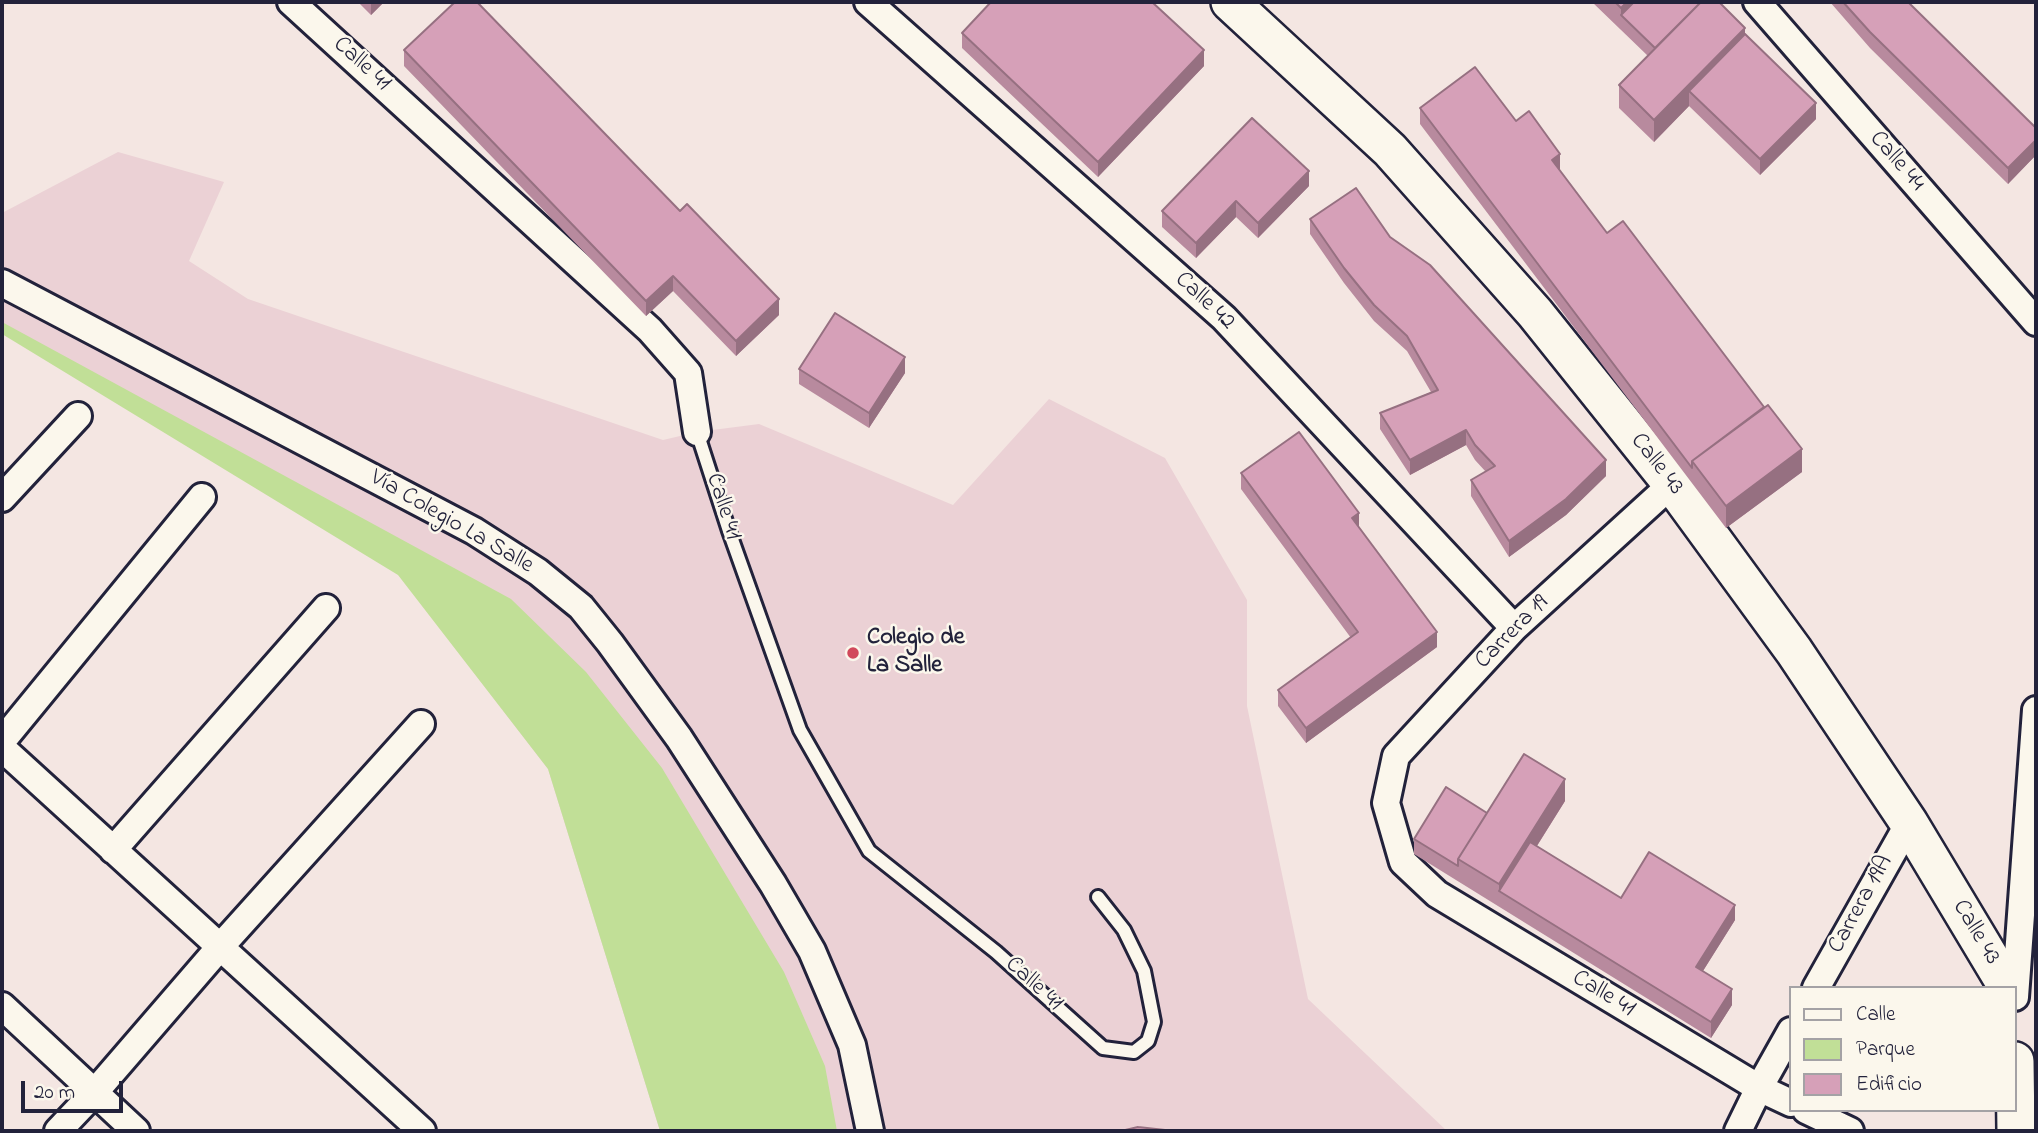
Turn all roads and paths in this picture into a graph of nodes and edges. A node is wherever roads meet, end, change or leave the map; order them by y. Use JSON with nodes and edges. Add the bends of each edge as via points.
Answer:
{"nodes":[{"id":1,"x":291,"y":2,"type":"edge"},
{"id":2,"x":868,"y":2,"type":"edge"},
{"id":3,"x":1230,"y":2,"type":"edge"},
{"id":4,"x":1756,"y":2,"type":"edge"},
{"id":5,"x":2,"y":284,"type":"edge"},
{"id":6,"x":2036,"y":321,"type":"edge"},
{"id":7,"x":78,"y":416,"type":"dead end"},
{"id":8,"x":697,"y":432,"type":"joint"},
{"id":9,"x":1672,"y":484,"type":"junction"},
{"id":10,"x":202,"y":497,"type":"dead end"},
{"id":11,"x":2,"y":498,"type":"edge"},
{"id":12,"x":326,"y":608,"type":"dead end"},
{"id":13,"x":1514,"y":628,"type":"junction"},
{"id":14,"x":2036,"y":710,"type":"edge"},
{"id":15,"x":421,"y":724,"type":"dead end"},
{"id":16,"x":2,"y":741,"type":"edge"},
{"id":17,"x":2,"y":748,"type":"edge"},
{"id":18,"x":1386,"y":803,"type":"joint"},
{"id":19,"x":1909,"y":823,"type":"junction"},
{"id":20,"x":113,"y":850,"type":"junction"},
{"id":21,"x":1098,"y":897,"type":"dead end"},
{"id":22,"x":220,"y":947,"type":"junction"},
{"id":23,"x":1817,"y":986,"type":"edge"},
{"id":24,"x":2007,"y":986,"type":"edge"},
{"id":25,"x":2016,"y":986,"type":"edge"},
{"id":26,"x":2,"y":1006,"type":"edge"},
{"id":27,"x":1790,"y":1033,"type":"edge"},
{"id":28,"x":1759,"y":1088,"type":"junction"},
{"id":29,"x":94,"y":1093,"type":"junction"},
{"id":30,"x":1790,"y":1103,"type":"edge"},
{"id":31,"x":1810,"y":1112,"type":"edge"},
{"id":32,"x":2015,"y":1112,"type":"edge"},
{"id":33,"x":58,"y":1131,"type":"edge"},
{"id":34,"x":136,"y":1131,"type":"edge"},
{"id":35,"x":422,"y":1131,"type":"edge"},
{"id":36,"x":870,"y":1131,"type":"edge"},
{"id":37,"x":1738,"y":1131,"type":"edge"},
{"id":38,"x":1850,"y":1131,"type":"edge"},
{"id":39,"x":2015,"y":1131,"type":"edge"}],
"edges":[{"from":1,"to":8,"type":"street","name":"Calle 41","via":[[650,330],[688,373]]},
{"from":2,"to":13,"type":"street","name":"Calle 42","via":[[1224,318]]},
{"from":3,"to":9,"type":"street","name":"Calle 43","via":[[1390,150],[1535,313]]},
{"from":4,"to":6,"type":"street","name":"Calle 44"},
{"from":5,"to":36,"type":"street","name":"Vía Colegio La Salle","via":[[474,531],[538,572],[581,607],[679,738],[812,951],[852,1045]]},
{"from":7,"to":11,"type":"street"},
{"from":8,"to":21,"type":"lane","name":"Calle 41","via":[[800,730],[869,851],[996,952],[1103,1048],[1134,1052],[1148,1041],[1154,1022],[1144,971],[1124,930]]},
{"from":9,"to":13,"type":"street","name":"Carrera 19"},
{"from":9,"to":19,"type":"street","name":"Calle 43","via":[[1794,651]]},
{"from":10,"to":16,"type":"street"},
{"from":12,"to":20,"type":"street"},
{"from":13,"to":18,"type":"street","name":"Carrera 19","via":[[1396,756]]},
{"from":14,"to":25,"type":"street"},
{"from":15,"to":22,"type":"street"},
{"from":17,"to":20,"type":"street"},
{"from":18,"to":28,"type":"street","name":"Calle 41","via":[[1403,862],[1437,894]]},
{"from":19,"to":23,"type":"street","name":"Carrera 19A"},
{"from":19,"to":24,"type":"street","name":"Calle 43"},
{"from":20,"to":22,"type":"street"},
{"from":22,"to":29,"type":"street"},
{"from":22,"to":35,"type":"street"},
{"from":26,"to":29,"type":"street"},
{"from":27,"to":28,"type":"street"},
{"from":28,"to":30,"type":"street","name":"Calle 41"},
{"from":28,"to":37,"type":"street"},
{"from":29,"to":33,"type":"street"},
{"from":29,"to":34,"type":"street"},
{"from":31,"to":38,"type":"street"},
{"from":32,"to":39,"type":"street"}]}
